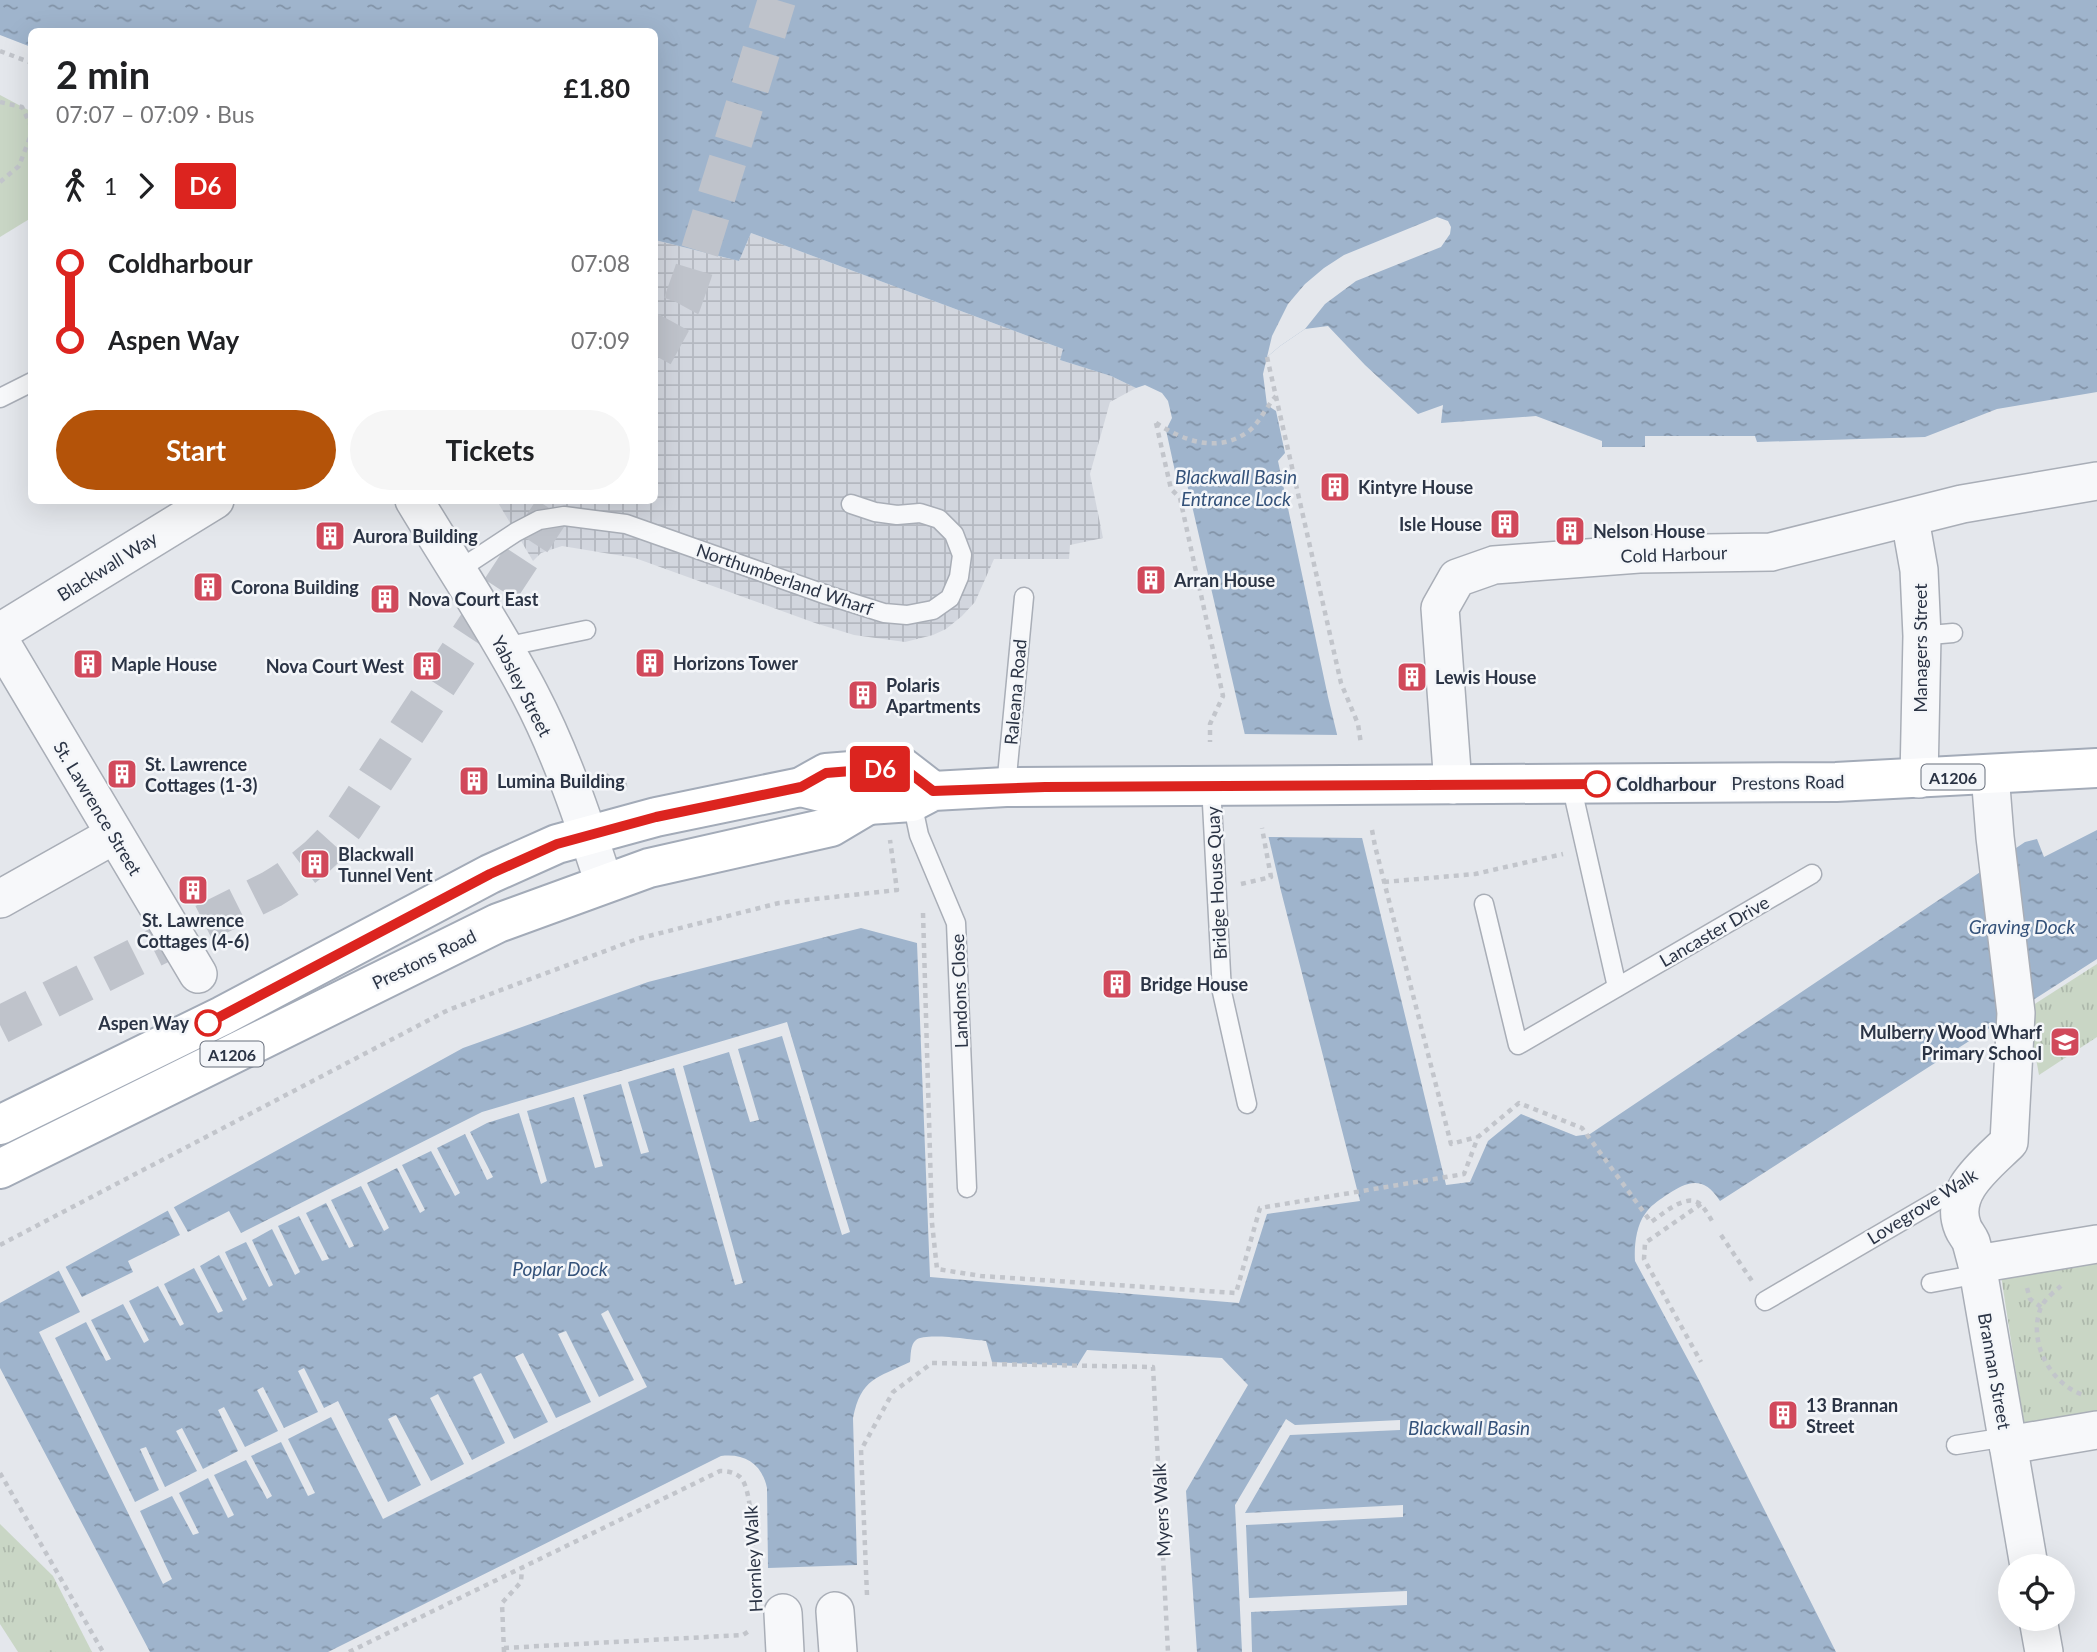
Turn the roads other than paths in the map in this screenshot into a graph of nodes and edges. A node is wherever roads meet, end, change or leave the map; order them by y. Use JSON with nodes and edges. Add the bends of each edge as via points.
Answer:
{"nodes":[{"id":1,"x":28,"y":384,"type":"edge"},
{"id":2,"x":0,"y":398,"type":"edge"},
{"id":3,"x":2097,"y":481,"type":"edge"},
{"id":4,"x":208,"y":504,"type":"edge"},
{"id":5,"x":416,"y":504,"type":"edge"},
{"id":6,"x":851,"y":504,"type":"dead end"},
{"id":7,"x":1910,"y":519,"type":"junction"},
{"id":8,"x":457,"y":571,"type":"junction"},
{"id":9,"x":1024,"y":597,"type":"dead end"},
{"id":10,"x":586,"y":630,"type":"dead end"},
{"id":11,"x":0,"y":632,"type":"edge"},
{"id":12,"x":0,"y":641,"type":"edge"},
{"id":13,"x":504,"y":646,"type":"junction"},
{"id":14,"x":2097,"y":768,"type":"edge"},
{"id":15,"x":1990,"y":774,"type":"junction"},
{"id":16,"x":1919,"y":779,"type":"junction"},
{"id":17,"x":1571,"y":784,"type":"junction"},
{"id":18,"x":1211,"y":785,"type":"junction"},
{"id":19,"x":1453,"y":785,"type":"junction"},
{"id":20,"x":801,"y":787,"type":"junction"},
{"id":21,"x":1006,"y":787,"type":"junction"},
{"id":22,"x":923,"y":796,"type":"junction"},
{"id":23,"x":868,"y":805,"type":"junction"},
{"id":24,"x":114,"y":835,"type":"junction"},
{"id":25,"x":588,"y":835,"type":"junction"},
{"id":26,"x":1812,"y":874,"type":"dead end"},
{"id":27,"x":604,"y":883,"type":"junction"},
{"id":28,"x":0,"y":899,"type":"edge"},
{"id":29,"x":1483,"y":904,"type":"dead end"},
{"id":30,"x":198,"y":974,"type":"dead end"},
{"id":31,"x":1617,"y":987,"type":"junction"},
{"id":32,"x":1247,"y":1104,"type":"dead end"},
{"id":33,"x":0,"y":1125,"type":"edge"},
{"id":34,"x":0,"y":1169,"type":"edge"},
{"id":35,"x":1971,"y":1180,"type":"junction"},
{"id":36,"x":968,"y":1188,"type":"dead end"},
{"id":37,"x":2097,"y":1244,"type":"edge"},
{"id":38,"x":1978,"y":1269,"type":"junction"},
{"id":39,"x":1931,"y":1283,"type":"dead end"},
{"id":40,"x":1765,"y":1301,"type":"road end"},
{"id":41,"x":2097,"y":1430,"type":"edge"},
{"id":42,"x":2008,"y":1441,"type":"junction"},
{"id":43,"x":1956,"y":1445,"type":"dead end"},
{"id":44,"x":2027,"y":1554,"type":"edge"},
{"id":45,"x":2040,"y":1631,"type":"edge"},
{"id":46,"x":2044,"y":1652,"type":"edge"}],
"edges":[{"from":1,"to":2,"type":"lane"},
{"from":3,"to":7,"type":"street","name":"Cold Harbour","via":[[1962,504]]},
{"from":4,"to":11,"type":"street","name":"Blackwall Way"},
{"from":5,"to":8,"type":"street","name":"Yabsley Street"},
{"from":6,"to":8,"type":"lane","name":"Northumberland Wharf","via":[[875,512],[920,513],[939,519],[954,534],[962,555],[950,598],[933,610],[884,613],[626,524],[565,516],[539,520]]},
{"from":7,"to":16,"type":"street","name":"Managers Street","via":[[1927,636]]},
{"from":7,"to":19,"type":"street","name":"Cold Harbour","via":[[1771,552],[1639,554],[1494,565],[1457,578],[1440,608]]},
{"from":8,"to":13,"type":"street","name":"Yabsley Street"},
{"from":9,"to":21,"type":"lane","name":"Raleana Road"},
{"from":10,"to":13,"type":"lane"},
{"from":12,"to":24,"type":"street","name":"St. Lawrence Street"},
{"from":13,"to":25,"type":"street","name":"Yabsley Street","via":[[531,696]]},
{"from":14,"to":15,"type":"main road","name":"Prestons Road","number":"A1206"},
{"from":15,"to":16,"type":"main road","name":"Prestons Road","number":"A1206"},
{"from":15,"to":35,"type":"street","name":"Lovegrove Walk","via":[[2016,1013],[2009,1142]]},
{"from":16,"to":17,"type":"main road","name":"Prestons Road","number":"A1206"},
{"from":17,"to":19,"type":"main road","name":"Prestons Road","number":"A1206"},
{"from":17,"to":31,"type":"lane"},
{"from":18,"to":19,"type":"main road","name":"Prestons Road","number":"A1206"},
{"from":18,"to":21,"type":"main road","name":"Prestons Road","number":"A1206"},
{"from":18,"to":32,"type":"lane","name":"Bridge House Quay","via":[[1223,992]]},
{"from":20,"to":22,"type":"main road","name":"Prestons Road","number":"A1206","via":[[826,773],[902,767]]},
{"from":20,"to":23,"type":"main road","name":"Prestons Road","number":"A1206"},
{"from":20,"to":25,"type":"main road","name":"Prestons Road","number":"A1206"},
{"from":21,"to":22,"type":"main road","name":"Prestons Road","number":"A1206"},
{"from":22,"to":23,"type":"main road","name":"Prestons Road","number":"A1206"},
{"from":22,"to":36,"type":"lane","name":"Landons Close","via":[[919,835],[956,923]]},
{"from":23,"to":27,"type":"main road","name":"Prestons Road","number":"A1206","via":[[831,827],[649,868]]},
{"from":24,"to":28,"type":"street"},
{"from":24,"to":30,"type":"street","name":"St. Lawrence Street"},
{"from":25,"to":27,"type":"street","name":"Yabsley Street"},
{"from":25,"to":33,"type":"main road","name":"Prestons Road","number":"A1206","via":[[490,874],[222,1016]]},
{"from":26,"to":31,"type":"lane","name":"Lancaster Drive"},
{"from":27,"to":34,"type":"main road","name":"Prestons Road","number":"A1206","via":[[486,928]]},
{"from":29,"to":31,"type":"lane","name":"Lancaster Drive","via":[[1518,1045]]},
{"from":35,"to":38,"type":"street","name":"Brannan Street","via":[[1960,1211]]},
{"from":35,"to":40,"type":"lane","name":"Lovegrove Walk"},
{"from":37,"to":38,"type":"street"},
{"from":38,"to":39,"type":"lane"},
{"from":38,"to":42,"type":"street","name":"Brannan Street"},
{"from":41,"to":42,"type":"street"},
{"from":42,"to":43,"type":"lane"},
{"from":42,"to":44,"type":"street","name":"Brannan Street"},
{"from":45,"to":46,"type":"street"}]}
